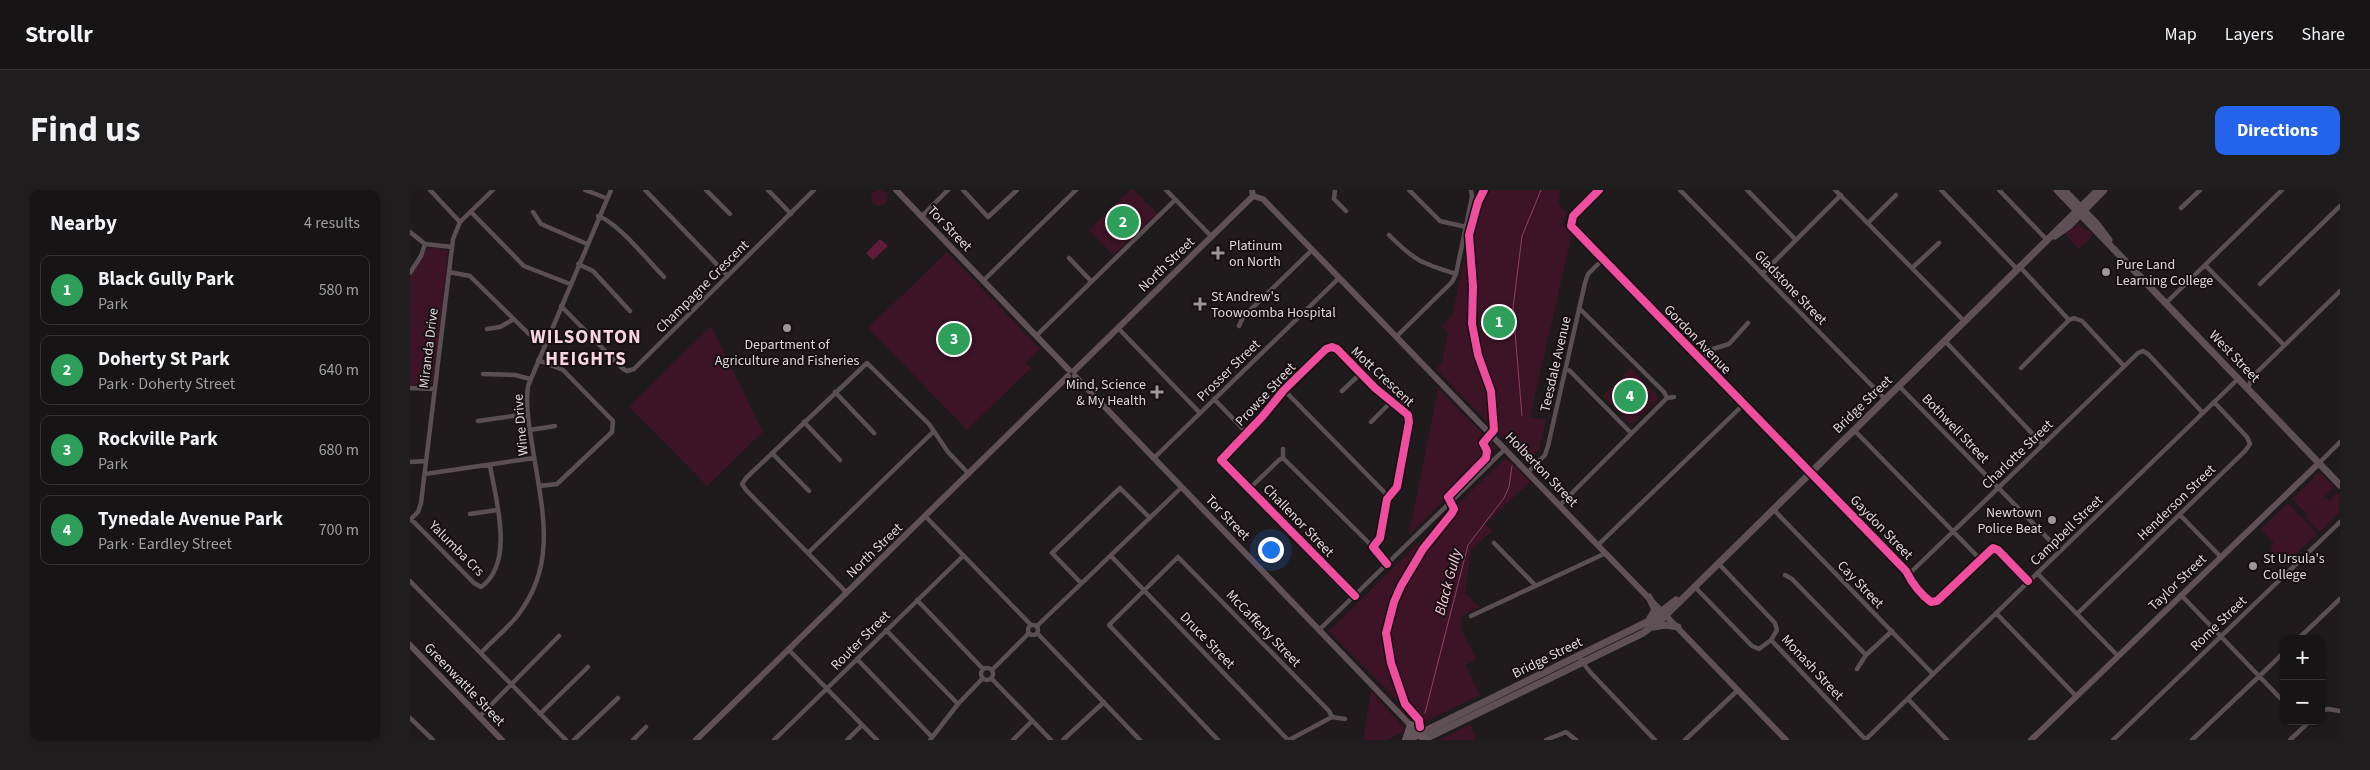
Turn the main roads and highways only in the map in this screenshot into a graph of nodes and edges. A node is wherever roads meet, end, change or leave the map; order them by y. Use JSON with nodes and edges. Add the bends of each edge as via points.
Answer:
{"nodes":[{"id":1,"x":2057,"y":190,"type":"edge"},
{"id":2,"x":2064,"y":190,"type":"edge"},
{"id":3,"x":2098,"y":190,"type":"edge"},
{"id":4,"x":2104,"y":190,"type":"edge"},
{"id":5,"x":2067,"y":201,"type":"junction"},
{"id":6,"x":2080,"y":211,"type":"junction"},
{"id":7,"x":2069,"y":226,"type":"junction"},
{"id":8,"x":2054,"y":232,"type":"junction"},
{"id":9,"x":2099,"y":235,"type":"junction"},
{"id":10,"x":2048,"y":241,"type":"junction"},
{"id":11,"x":2111,"y":245,"type":"junction"},
{"id":12,"x":2340,"y":485,"type":"edge"},
{"id":13,"x":1649,"y":597,"type":"road end"},
{"id":14,"x":1650,"y":624,"type":"junction"},
{"id":15,"x":1678,"y":627,"type":"road end"},
{"id":16,"x":1410,"y":725,"type":"road end"},
{"id":17,"x":1438,"y":733,"type":"junction"},
{"id":18,"x":1423,"y":738,"type":"edge"},
{"id":19,"x":1406,"y":740,"type":"edge"},
{"id":20,"x":1434,"y":740,"type":"edge"}],
"edges":[{"from":1,"to":5,"type":"main road","name":"West Street"},
{"from":2,"to":6,"type":"main road","name":"West Street"},
{"from":3,"to":6,"type":"main road","name":"Bridge Street"},
{"from":4,"to":6,"type":"main road","name":"Bridge Street"},
{"from":5,"to":6,"type":"main road","name":"West Street"},
{"from":5,"to":8,"type":"main road","via":[[2067,212]]},
{"from":6,"to":7,"type":"main road","name":"Bridge Street"},
{"from":6,"to":8,"type":"main road","name":"Bridge Street"},
{"from":6,"to":9,"type":"main road","name":"West Street"},
{"from":6,"to":11,"type":"main road","name":"West Street","via":[[2103,231]]},
{"from":7,"to":9,"type":"main road","via":[[2080,224]]},
{"from":7,"to":10,"type":"main road","name":"Bridge Street"},
{"from":8,"to":10,"type":"main road","name":"Bridge Street"},
{"from":9,"to":11,"type":"main road","name":"West Street"},
{"from":10,"to":14,"type":"main road","name":"Bridge Street","via":[[1718,563]]},
{"from":11,"to":12,"type":"main road","name":"West Street"},
{"from":13,"to":14,"type":"main road","via":[[1655,610]]},
{"from":14,"to":15,"type":"main road"},
{"from":14,"to":17,"type":"main road","name":"Bridge Street","via":[[1582,662]]},
{"from":14,"to":18,"type":"main road","name":"Bridge Street","via":[[1578,656]]},
{"from":16,"to":19,"type":"highway"},
{"from":17,"to":18,"type":"main road","name":"Bridge Street"},
{"from":17,"to":20,"type":"main road"},
{"from":18,"to":19,"type":"highway","name":"Bridge Street"}]}
